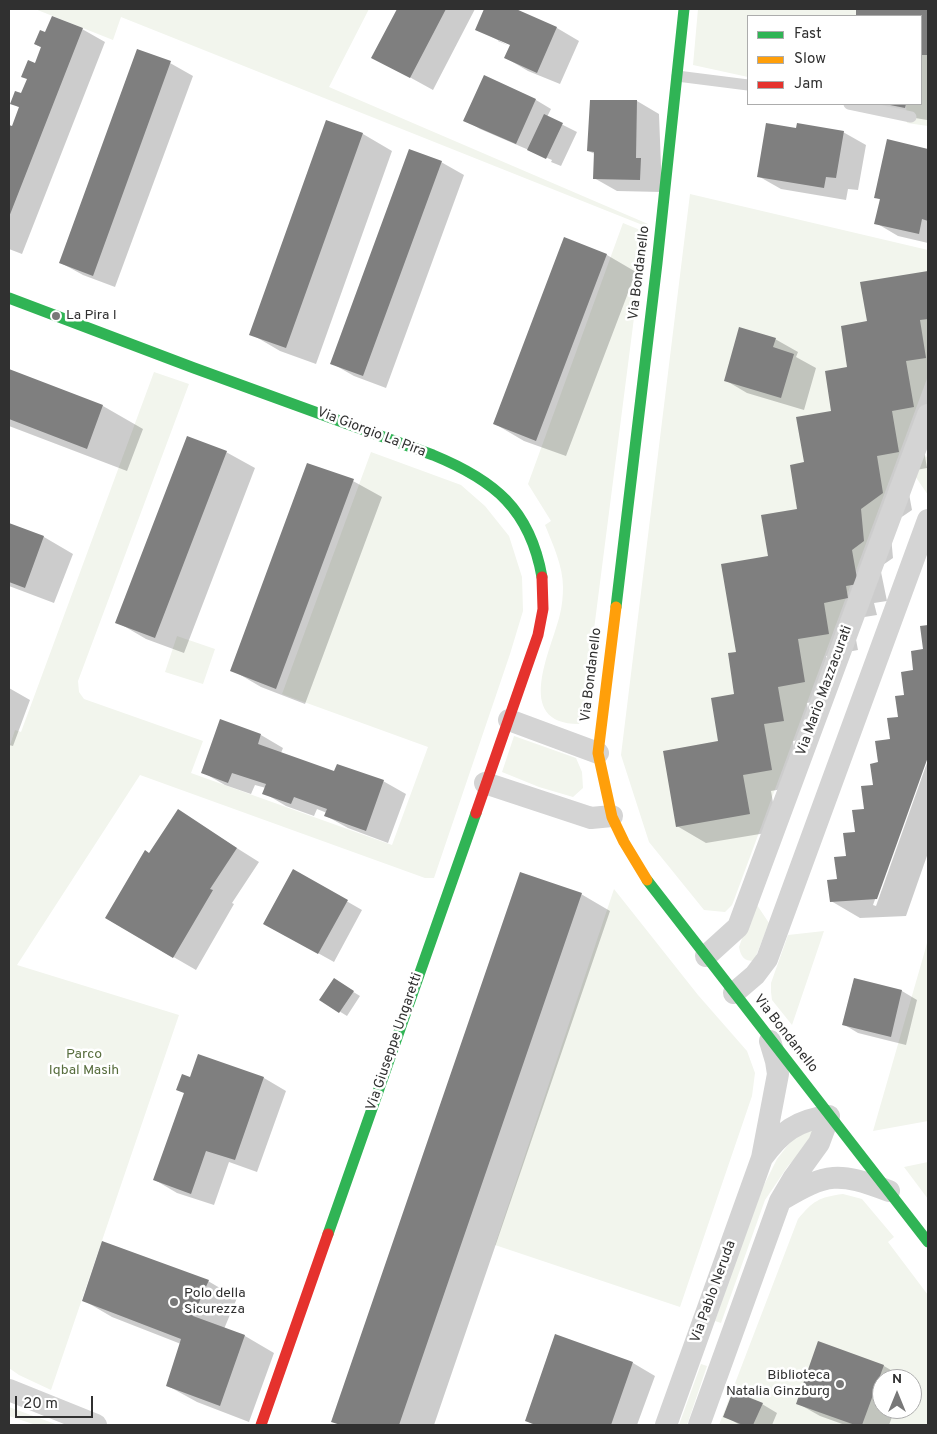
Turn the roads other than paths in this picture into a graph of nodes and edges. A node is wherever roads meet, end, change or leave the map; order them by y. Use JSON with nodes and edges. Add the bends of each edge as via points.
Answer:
{"nodes":[{"id":1,"x":684,"y":9,"type":"edge"},
{"id":2,"x":677,"y":76,"type":"junction"},
{"id":3,"x":747,"y":85,"type":"edge"},
{"id":4,"x":854,"y":105,"type":"edge"},
{"id":5,"x":911,"y":117,"type":"dead end"},
{"id":6,"x":9,"y":298,"type":"edge"},
{"id":7,"x":928,"y":415,"type":"edge"},
{"id":8,"x":928,"y":520,"type":"edge"},
{"id":9,"x":509,"y":720,"type":"junction"},
{"id":10,"x":598,"y":753,"type":"junction"},
{"id":11,"x":485,"y":783,"type":"junction"},
{"id":12,"x":612,"y":816,"type":"junction"},
{"id":13,"x":706,"y":956,"type":"junction"},
{"id":14,"x":734,"y":993,"type":"junction"},
{"id":15,"x":770,"y":1039,"type":"junction"},
{"id":16,"x":829,"y":1116,"type":"junction"},
{"id":17,"x":762,"y":1158,"type":"junction"},
{"id":18,"x":889,"y":1191,"type":"junction"},
{"id":19,"x":780,"y":1201,"type":"junction"},
{"id":20,"x":928,"y":1242,"type":"edge"},
{"id":21,"x":699,"y":1334,"type":"junction"},
{"id":22,"x":728,"y":1344,"type":"junction"},
{"id":23,"x":9,"y":1390,"type":"edge"},
{"id":24,"x":96,"y":1425,"type":"edge"},
{"id":25,"x":261,"y":1425,"type":"edge"},
{"id":26,"x":666,"y":1425,"type":"edge"},
{"id":27,"x":699,"y":1425,"type":"edge"}],
"edges":[{"from":1,"to":2,"type":"street","name":"Via Bondanello"},
{"from":2,"to":3,"type":"lane"},
{"from":2,"to":10,"type":"street","name":"Via Bondanello"},
{"from":4,"to":5,"type":"lane"},
{"from":6,"to":9,"type":"street","name":"Via Giorgio La Pira","via":[[402,444],[463,468],[487,482],[504,497],[526,528],[535,549],[542,583],[543,606],[538,635]]},
{"from":7,"to":13,"type":"street","name":"Via Mario Mazzacurati","via":[[738,927]]},
{"from":8,"to":14,"type":"street","via":[[767,959],[755,975]]},
{"from":9,"to":10,"type":"street"},
{"from":9,"to":11,"type":"street","name":"Via Giorgio La Pira"},
{"from":10,"to":12,"type":"street","name":"Via Bondanello"},
{"from":11,"to":12,"type":"street","via":[[591,818]]},
{"from":11,"to":25,"type":"street","name":"Via Giuseppe Ungaretti"},
{"from":12,"to":13,"type":"street","name":"Via Bondanello","via":[[648,881]]},
{"from":13,"to":14,"type":"street","name":"Via Bondanello"},
{"from":14,"to":15,"type":"street","name":"Via Bondanello"},
{"from":15,"to":16,"type":"street","name":"Via Bondanello"},
{"from":15,"to":17,"type":"street","name":"Via Pablo Neruda","via":[[778,1074]]},
{"from":16,"to":17,"type":"street","name":"Via Pablo Neruda","via":[[811,1118],[795,1125]]},
{"from":16,"to":18,"type":"street","name":"Via Bondanello"},
{"from":16,"to":19,"type":"street","via":[[819,1143]]},
{"from":17,"to":21,"type":"street","name":"Via Pablo Neruda"},
{"from":18,"to":19,"type":"street","via":[[858,1179],[833,1176],[809,1184]]},
{"from":18,"to":20,"type":"street","name":"Via Bondanello"},
{"from":19,"to":22,"type":"street"},
{"from":21,"to":22,"type":"street"},
{"from":21,"to":26,"type":"street","name":"Via Pablo Neruda"},
{"from":22,"to":27,"type":"street"},
{"from":23,"to":24,"type":"street"}]}
